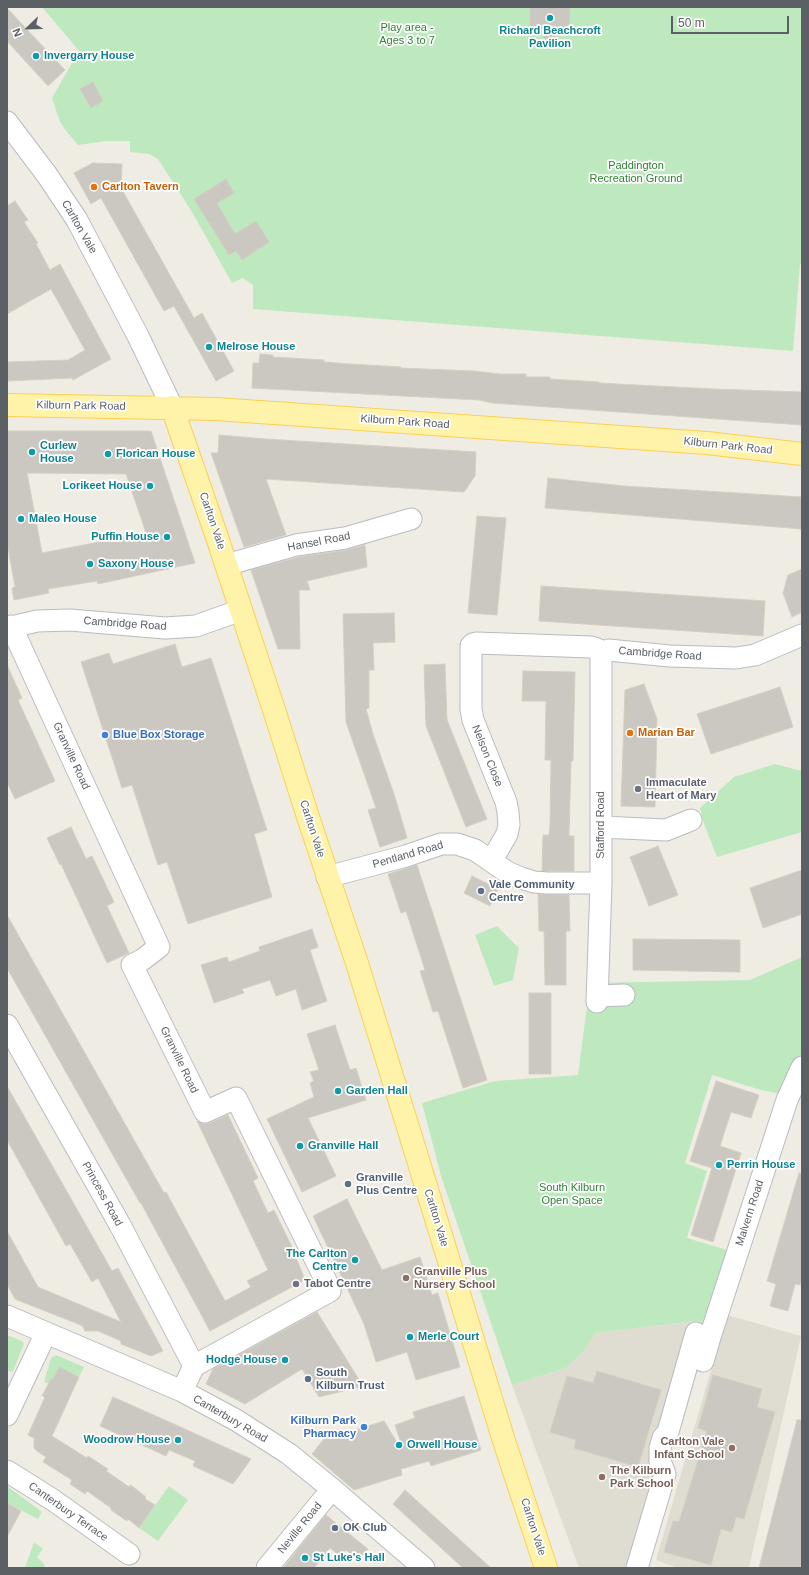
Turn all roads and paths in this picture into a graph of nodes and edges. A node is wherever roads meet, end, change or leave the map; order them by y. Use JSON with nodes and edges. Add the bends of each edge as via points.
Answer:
{"nodes":[{"id":1,"x":7,"y":122,"type":"edge"},
{"id":2,"x":7,"y":405,"type":"edge"},
{"id":3,"x":172,"y":407,"type":"junction"},
{"id":4,"x":802,"y":454,"type":"edge"},
{"id":5,"x":411,"y":520,"type":"dead end"},
{"id":6,"x":226,"y":565,"type":"junction"},
{"id":7,"x":241,"y":610,"type":"junction"},
{"id":8,"x":9,"y":627,"type":"edge"},
{"id":9,"x":802,"y":635,"type":"edge"},
{"id":10,"x":601,"y":654,"type":"junction"},
{"id":11,"x":691,"y":820,"type":"dead end"},
{"id":12,"x":601,"y":827,"type":"junction"},
{"id":13,"x":492,"y":860,"type":"junction"},
{"id":14,"x":327,"y":877,"type":"junction"},
{"id":15,"x":601,"y":883,"type":"junction"},
{"id":16,"x":624,"y":995,"type":"dead end"},
{"id":17,"x":7,"y":1024,"type":"edge"},
{"id":18,"x":802,"y":1067,"type":"edge"},
{"id":19,"x":7,"y":1316,"type":"edge"},
{"id":20,"x":46,"y":1332,"type":"junction"},
{"id":21,"x":696,"y":1333,"type":"dead end"},
{"id":22,"x":703,"y":1361,"type":"dead end"},
{"id":23,"x":194,"y":1366,"type":"junction"},
{"id":24,"x":182,"y":1391,"type":"junction"},
{"id":25,"x":7,"y":1415,"type":"edge"},
{"id":26,"x":7,"y":1471,"type":"edge"},
{"id":27,"x":332,"y":1489,"type":"junction"},
{"id":28,"x":128,"y":1554,"type":"dead end"},
{"id":29,"x":267,"y":1568,"type":"edge"},
{"id":30,"x":424,"y":1568,"type":"edge"},
{"id":31,"x":546,"y":1568,"type":"edge"},
{"id":32,"x":639,"y":1568,"type":"edge"}],
"edges":[{"from":1,"to":3,"type":"street","name":"Carlton Vale","via":[[77,220]]},
{"from":2,"to":3,"type":"main road","name":"Kilburn Park Road"},
{"from":3,"to":4,"type":"main road","name":"Kilburn Park Road","via":[[699,442]]},
{"from":3,"to":6,"type":"main road","name":"Carlton Vale"},
{"from":5,"to":6,"type":"street","name":"Hansel Road","via":[[345,538],[296,545]]},
{"from":6,"to":7,"type":"main road","name":"Carlton Vale"},
{"from":7,"to":8,"type":"street","name":"Cambridge Road","via":[[196,626],[173,627],[70,620],[37,621]]},
{"from":7,"to":14,"type":"main road","name":"Carlton Vale"},
{"from":8,"to":23,"type":"street","name":"Granville Road","via":[[159,947],[132,965],[204,1112],[236,1098],[330,1291]]},
{"from":9,"to":10,"type":"street","name":"Cambridge Road","via":[[755,655],[736,658],[670,656],[608,650]]},
{"from":10,"to":12,"type":"street","name":"Stafford Road"},
{"from":10,"to":13,"type":"street","name":"Nelson Close","via":[[597,649],[586,646],[476,643],[471,646],[472,714],[508,812],[507,834]]},
{"from":11,"to":12,"type":"street","via":[[666,830]]},
{"from":12,"to":15,"type":"street","name":"Stafford Road"},
{"from":13,"to":14,"type":"street","name":"Pentland Road","via":[[475,850],[457,844],[441,844]]},
{"from":13,"to":15,"type":"street","name":"Pentland Road","via":[[507,872],[534,882]]},
{"from":14,"to":31,"type":"main road","name":"Carlton Vale","via":[[356,960],[504,1441]]},
{"from":15,"to":16,"type":"street","name":"Stafford Road","via":[[597,999]]},
{"from":17,"to":23,"type":"street","name":"Princess Road","via":[[120,1225]]},
{"from":18,"to":22,"type":"street","name":"Malvern Road","via":[[787,1100]]},
{"from":19,"to":20,"type":"street","name":"Canterbury Road"},
{"from":20,"to":24,"type":"street","name":"Canterbury Road"},
{"from":20,"to":25,"type":"street"},
{"from":21,"to":32,"type":"street","via":[[668,1432],[660,1448],[660,1461],[665,1474]]},
{"from":23,"to":24,"type":"street"},
{"from":24,"to":27,"type":"street","name":"Canterbury Road","via":[[236,1420],[289,1454]]},
{"from":26,"to":28,"type":"street","name":"Canterbury Terrace","via":[[53,1500]]},
{"from":27,"to":29,"type":"street","name":"Neville Road"},
{"from":27,"to":30,"type":"street","name":"Canterbury Road"}]}
